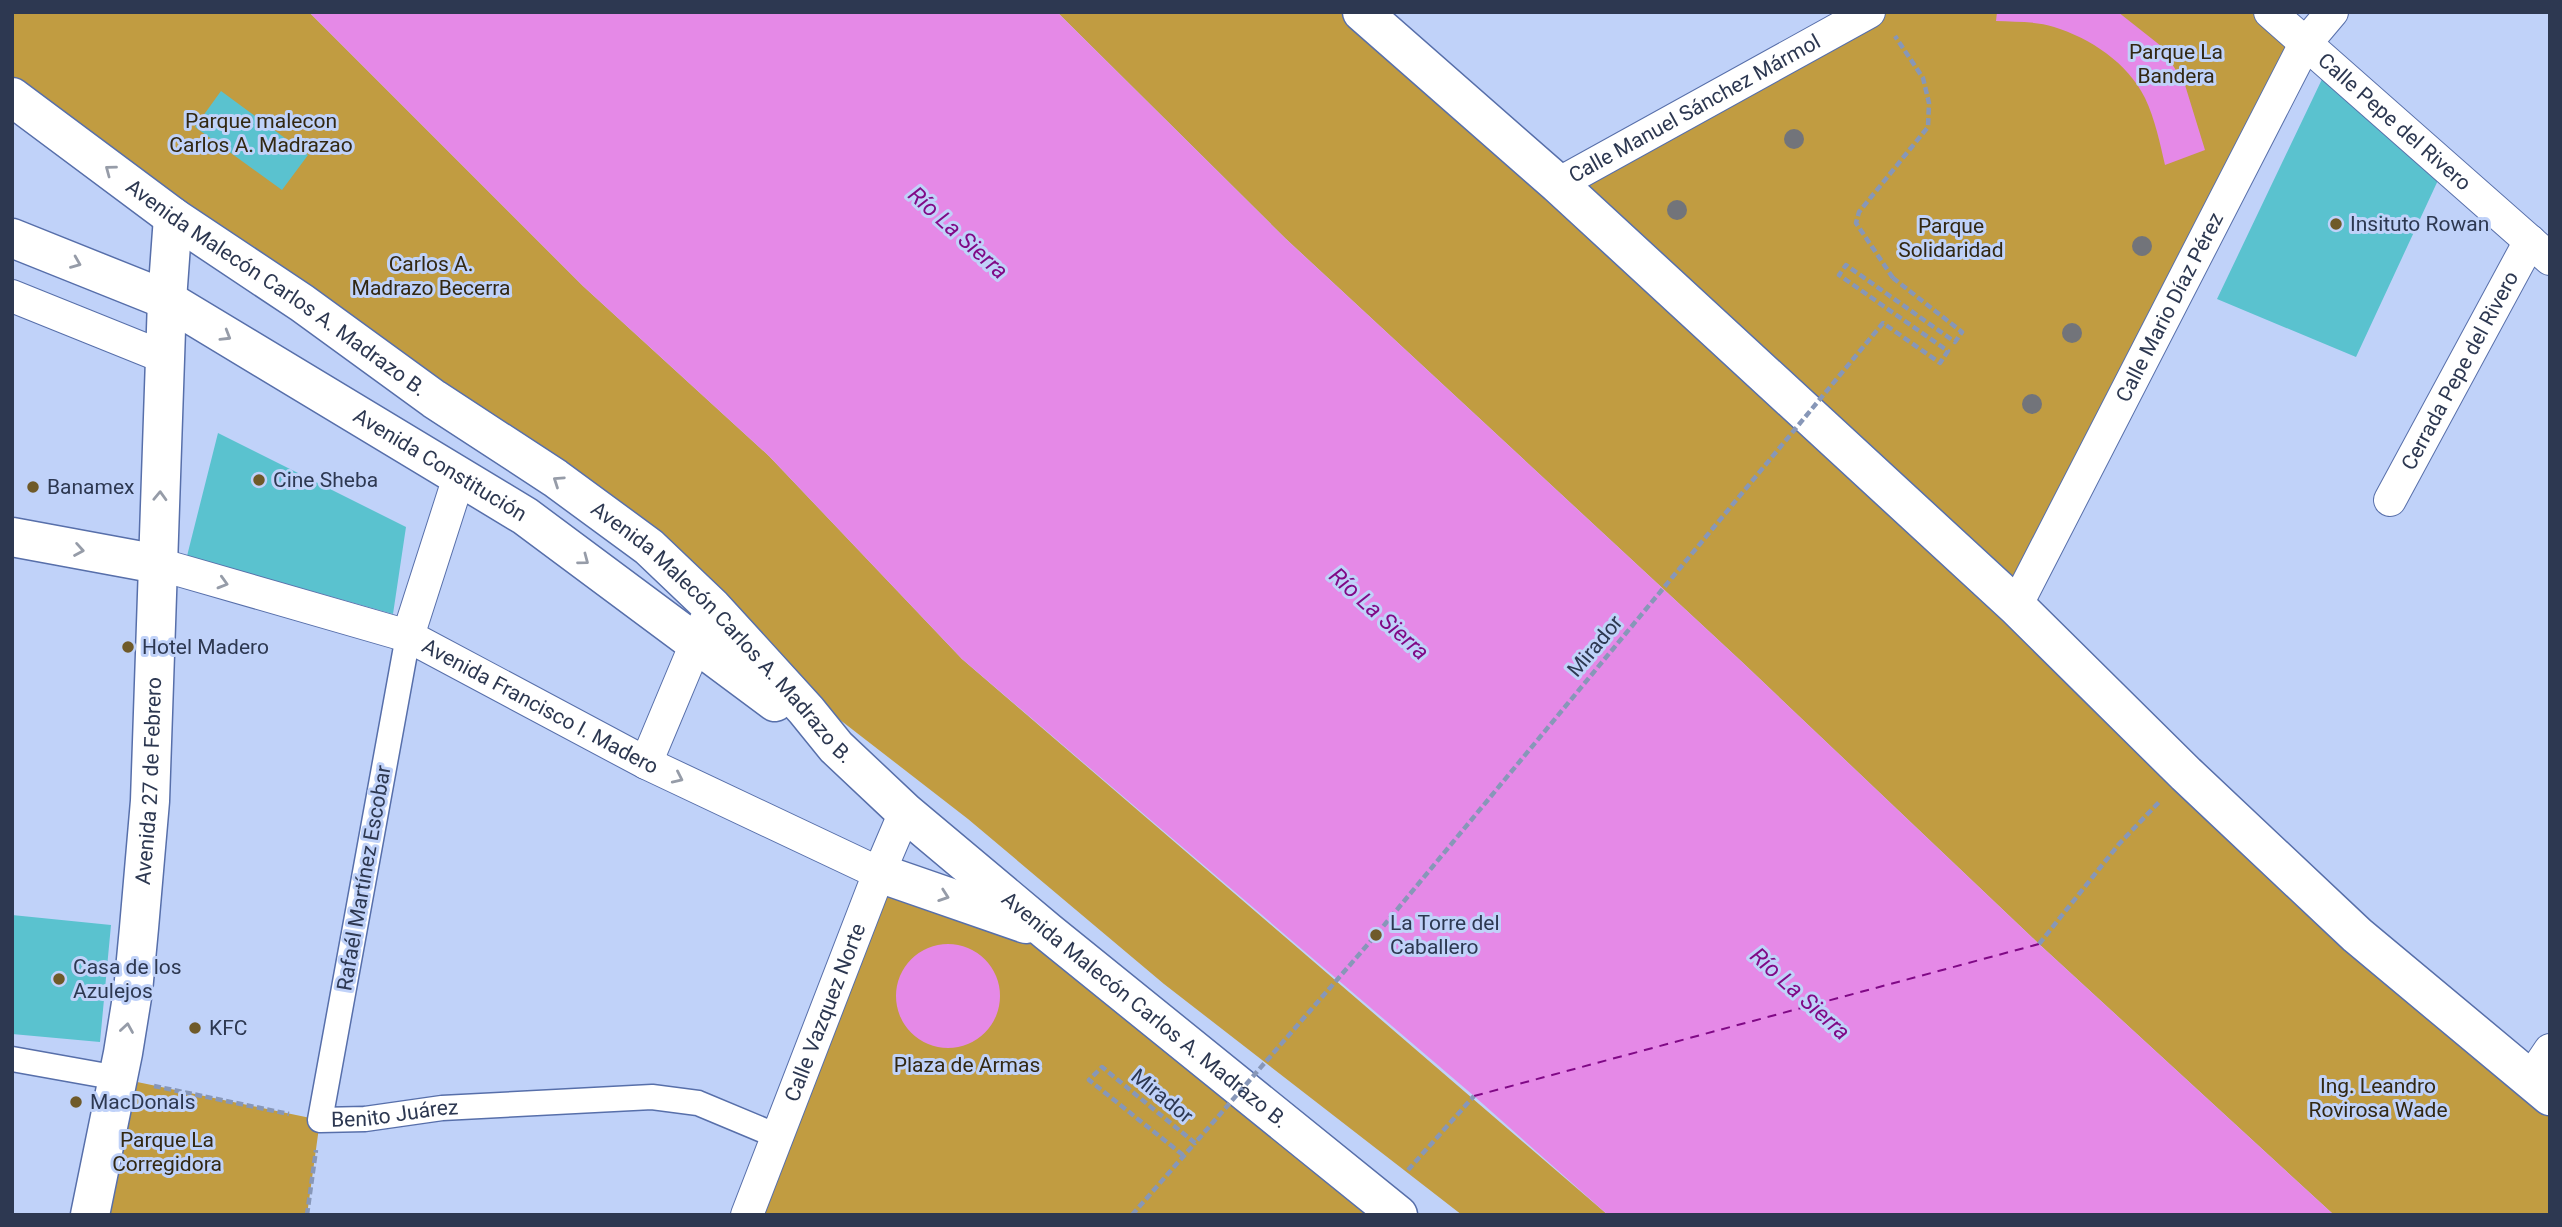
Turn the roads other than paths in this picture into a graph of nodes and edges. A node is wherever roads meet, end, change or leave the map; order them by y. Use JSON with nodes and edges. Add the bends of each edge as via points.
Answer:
{"nodes":[{"id":1,"x":1362,"y":12,"type":"edge"},
{"id":2,"x":1869,"y":12,"type":"edge"},
{"id":3,"x":2270,"y":12,"type":"edge"},
{"id":4,"x":2332,"y":12,"type":"edge"},
{"id":5,"x":2305,"y":44,"type":"junction"},
{"id":6,"x":12,"y":97,"type":"edge"},
{"id":7,"x":1558,"y":184,"type":"junction"},
{"id":8,"x":173,"y":217,"type":"junction"},
{"id":9,"x":12,"y":238,"type":"edge"},
{"id":10,"x":2540,"y":250,"type":"edge"},
{"id":11,"x":12,"y":296,"type":"edge"},
{"id":12,"x":167,"y":300,"type":"junction"},
{"id":13,"x":166,"y":358,"type":"junction"},
{"id":14,"x":459,"y":477,"type":"junction"},
{"id":15,"x":2390,"y":500,"type":"dead end"},
{"id":16,"x":12,"y":537,"type":"edge"},
{"id":17,"x":158,"y":564,"type":"junction"},
{"id":18,"x":2016,"y":606,"type":"junction"},
{"id":19,"x":712,"y":607,"type":"junction"},
{"id":20,"x":408,"y":636,"type":"junction"},
{"id":21,"x":695,"y":642,"type":"junction"},
{"id":22,"x":836,"y":747,"type":"junction"},
{"id":23,"x":646,"y":763,"type":"junction"},
{"id":24,"x":905,"y":813,"type":"junction"},
{"id":25,"x":879,"y":873,"type":"junction"},
{"id":26,"x":1048,"y":932,"type":"junction"},
{"id":27,"x":12,"y":1059,"type":"edge"},
{"id":28,"x":2544,"y":1075,"type":"edge"},
{"id":29,"x":118,"y":1078,"type":"junction"},
{"id":30,"x":320,"y":1120,"type":"joint"},
{"id":31,"x":777,"y":1136,"type":"junction"},
{"id":32,"x":1381,"y":1208,"type":"edge"},
{"id":33,"x":90,"y":1215,"type":"edge"},
{"id":34,"x":747,"y":1215,"type":"edge"}],
"edges":[{"from":1,"to":7,"type":"main road"},
{"from":2,"to":7,"type":"street","name":"Calle Manuel Sánchez Mármol"},
{"from":3,"to":5,"type":"street","name":"Calle Pepe del Rivero"},
{"from":4,"to":5,"type":"street","name":"Calle Mario Díaz Pérez"},
{"from":5,"to":10,"type":"street","name":"Calle Pepe del Rivero"},
{"from":5,"to":18,"type":"street","name":"Calle Mario Díaz Pérez"},
{"from":8,"to":6,"type":"main road","name":"Avenida Malecón Carlos A. Madrazo B.","one_way":true},
{"from":7,"to":18,"type":"main road"},
{"from":8,"to":12,"type":"main road","name":"Avenida 27 de Febrero"},
{"from":19,"to":8,"type":"main road","name":"Avenida Malecón Carlos A. Madrazo B.","one_way":true,"via":[[649,547],[604,513]]},
{"from":9,"to":12,"type":"main road","name":"Avenida Constitución","one_way":true},
{"from":10,"to":15,"type":"street","name":"Cerrada Pepe del Rivero"},
{"from":11,"to":13,"type":"street"},
{"from":12,"to":13,"type":"main road","name":"Avenida 27 de Febrero"},
{"from":12,"to":14,"type":"main road","name":"Avenida Constitución","one_way":true},
{"from":17,"to":13,"type":"main road","name":"Avenida 27 de Febrero","one_way":true},
{"from":14,"to":20,"type":"street"},
{"from":14,"to":21,"type":"main road","name":"Avenida Constitución","one_way":true,"via":[[525,516]]},
{"from":16,"to":17,"type":"main road","name":"Avenida Francisco I. Madero","one_way":true},
{"from":17,"to":20,"type":"street","name":"Avenida Francisco I. Madero","one_way":true},
{"from":29,"to":17,"type":"main road","name":"Avenida 27 de Febrero","one_way":true,"via":[[133,991],[150,801]]},
{"from":18,"to":28,"type":"main road","via":[[2357,935]]},
{"from":19,"to":21,"type":"street"},
{"from":19,"to":22,"type":"main road","name":"Avenida Malecón Carlos A. Madrazo B."},
{"from":20,"to":23,"type":"street","name":"Avenida Francisco I. Madero"},
{"from":20,"to":30,"type":"street","name":"Rafaél Martínez Escobar"},
{"from":21,"to":22,"type":"main road","name":"Avenida Constitución"},
{"from":21,"to":23,"type":"street"},
{"from":22,"to":24,"type":"main road","name":"Avenida Malecón Carlos A. Madrazo B."},
{"from":23,"to":25,"type":"street","name":"Avenida Francisco I. Madero","one_way":true},
{"from":24,"to":25,"type":"street","name":"Calle Vazquez Norte"},
{"from":24,"to":26,"type":"main road","name":"Avenida Malecón Carlos A. Madrazo B."},
{"from":25,"to":26,"type":"main road","name":"Avenida Francisco I. Madero","one_way":true},
{"from":25,"to":31,"type":"street","name":"Calle Vazquez Norte"},
{"from":26,"to":32,"type":"main road","name":"Avenida Malecón Carlos A. Madrazo B."},
{"from":27,"to":29,"type":"street"},
{"from":29,"to":33,"type":"main road","name":"Avenida 27 de Febrero"},
{"from":30,"to":31,"type":"street","name":"Benito Juárez","via":[[442,1108],[652,1097],[698,1103]]},
{"from":31,"to":34,"type":"street","name":"Calle Vazquez Norte"}]}
